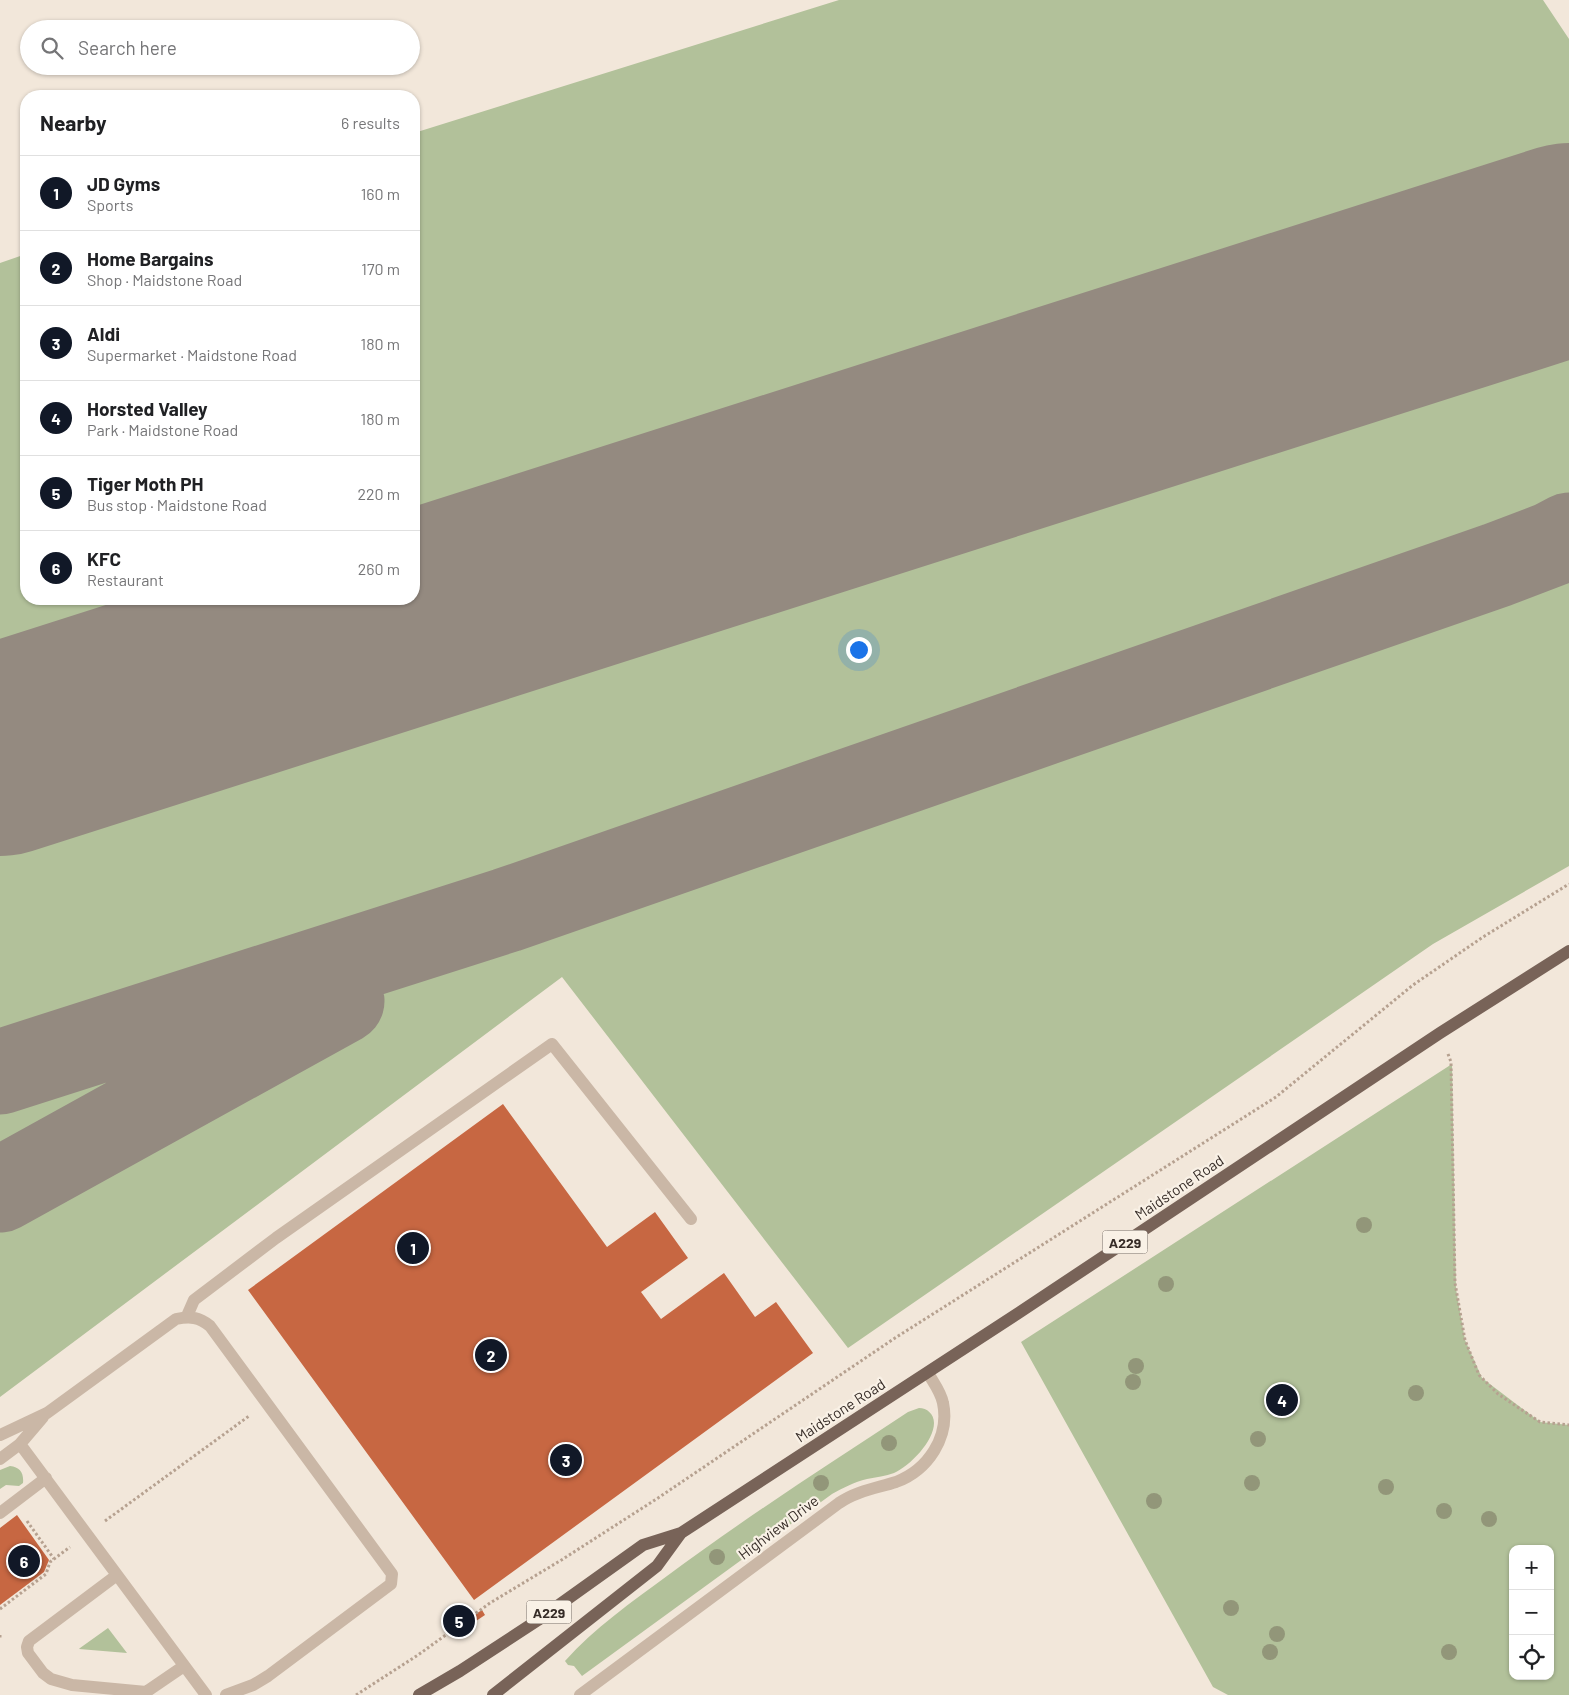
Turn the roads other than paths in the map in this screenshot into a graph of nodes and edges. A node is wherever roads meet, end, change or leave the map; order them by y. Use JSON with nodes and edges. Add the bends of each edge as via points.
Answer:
{"nodes":[{"id":1,"x":1569,"y":951,"type":"edge"},
{"id":2,"x":691,"y":1219,"type":"dead end"},
{"id":3,"x":187,"y":1316,"type":"junction"},
{"id":4,"x":928,"y":1372,"type":"junction"},
{"id":5,"x":47,"y":1413,"type":"junction"},
{"id":6,"x":0,"y":1435,"type":"edge"},
{"id":7,"x":20,"y":1444,"type":"junction"},
{"id":8,"x":0,"y":1459,"type":"edge"},
{"id":9,"x":46,"y":1478,"type":"junction"},
{"id":10,"x":0,"y":1513,"type":"edge"},
{"id":11,"x":681,"y":1533,"type":"junction"},
{"id":12,"x":117,"y":1575,"type":"junction"},
{"id":13,"x":184,"y":1666,"type":"junction"},
{"id":14,"x":206,"y":1695,"type":"edge"},
{"id":15,"x":226,"y":1695,"type":"edge"},
{"id":16,"x":419,"y":1695,"type":"edge"},
{"id":17,"x":493,"y":1695,"type":"edge"},
{"id":18,"x":580,"y":1695,"type":"edge"}],
"edges":[{"from":1,"to":4,"type":"main road","name":"Maidstone Road","number":"A229"},
{"from":2,"to":3,"type":"street","via":[[552,1044],[276,1238],[194,1300]]},
{"from":3,"to":5,"type":"street","via":[[172,1322]]},
{"from":3,"to":15,"type":"street","via":[[210,1326],[392,1574],[392,1581],[385,1589],[273,1673]]},
{"from":4,"to":11,"type":"main road","name":"Maidstone Road","number":"A229"},
{"from":4,"to":18,"type":"street","name":"Highview Drive","via":[[941,1396],[944,1423],[940,1442],[924,1464],[903,1478],[860,1492],[839,1503]]},
{"from":5,"to":6,"type":"street"},
{"from":5,"to":7,"type":"street"},
{"from":7,"to":8,"type":"street"},
{"from":7,"to":9,"type":"street"},
{"from":9,"to":10,"type":"street"},
{"from":9,"to":12,"type":"street"},
{"from":11,"to":16,"type":"main road","name":"Maidstone Road","number":"A229","via":[[643,1545],[538,1620]]},
{"from":11,"to":17,"type":"main road","name":"Maidstone Road","number":"A229","via":[[657,1566]]},
{"from":12,"to":13,"type":"street"},
{"from":12,"to":13,"type":"street","via":[[29,1641],[28,1653],[43,1673],[58,1682],[133,1691],[146,1692]]},
{"from":13,"to":14,"type":"street"}]}
